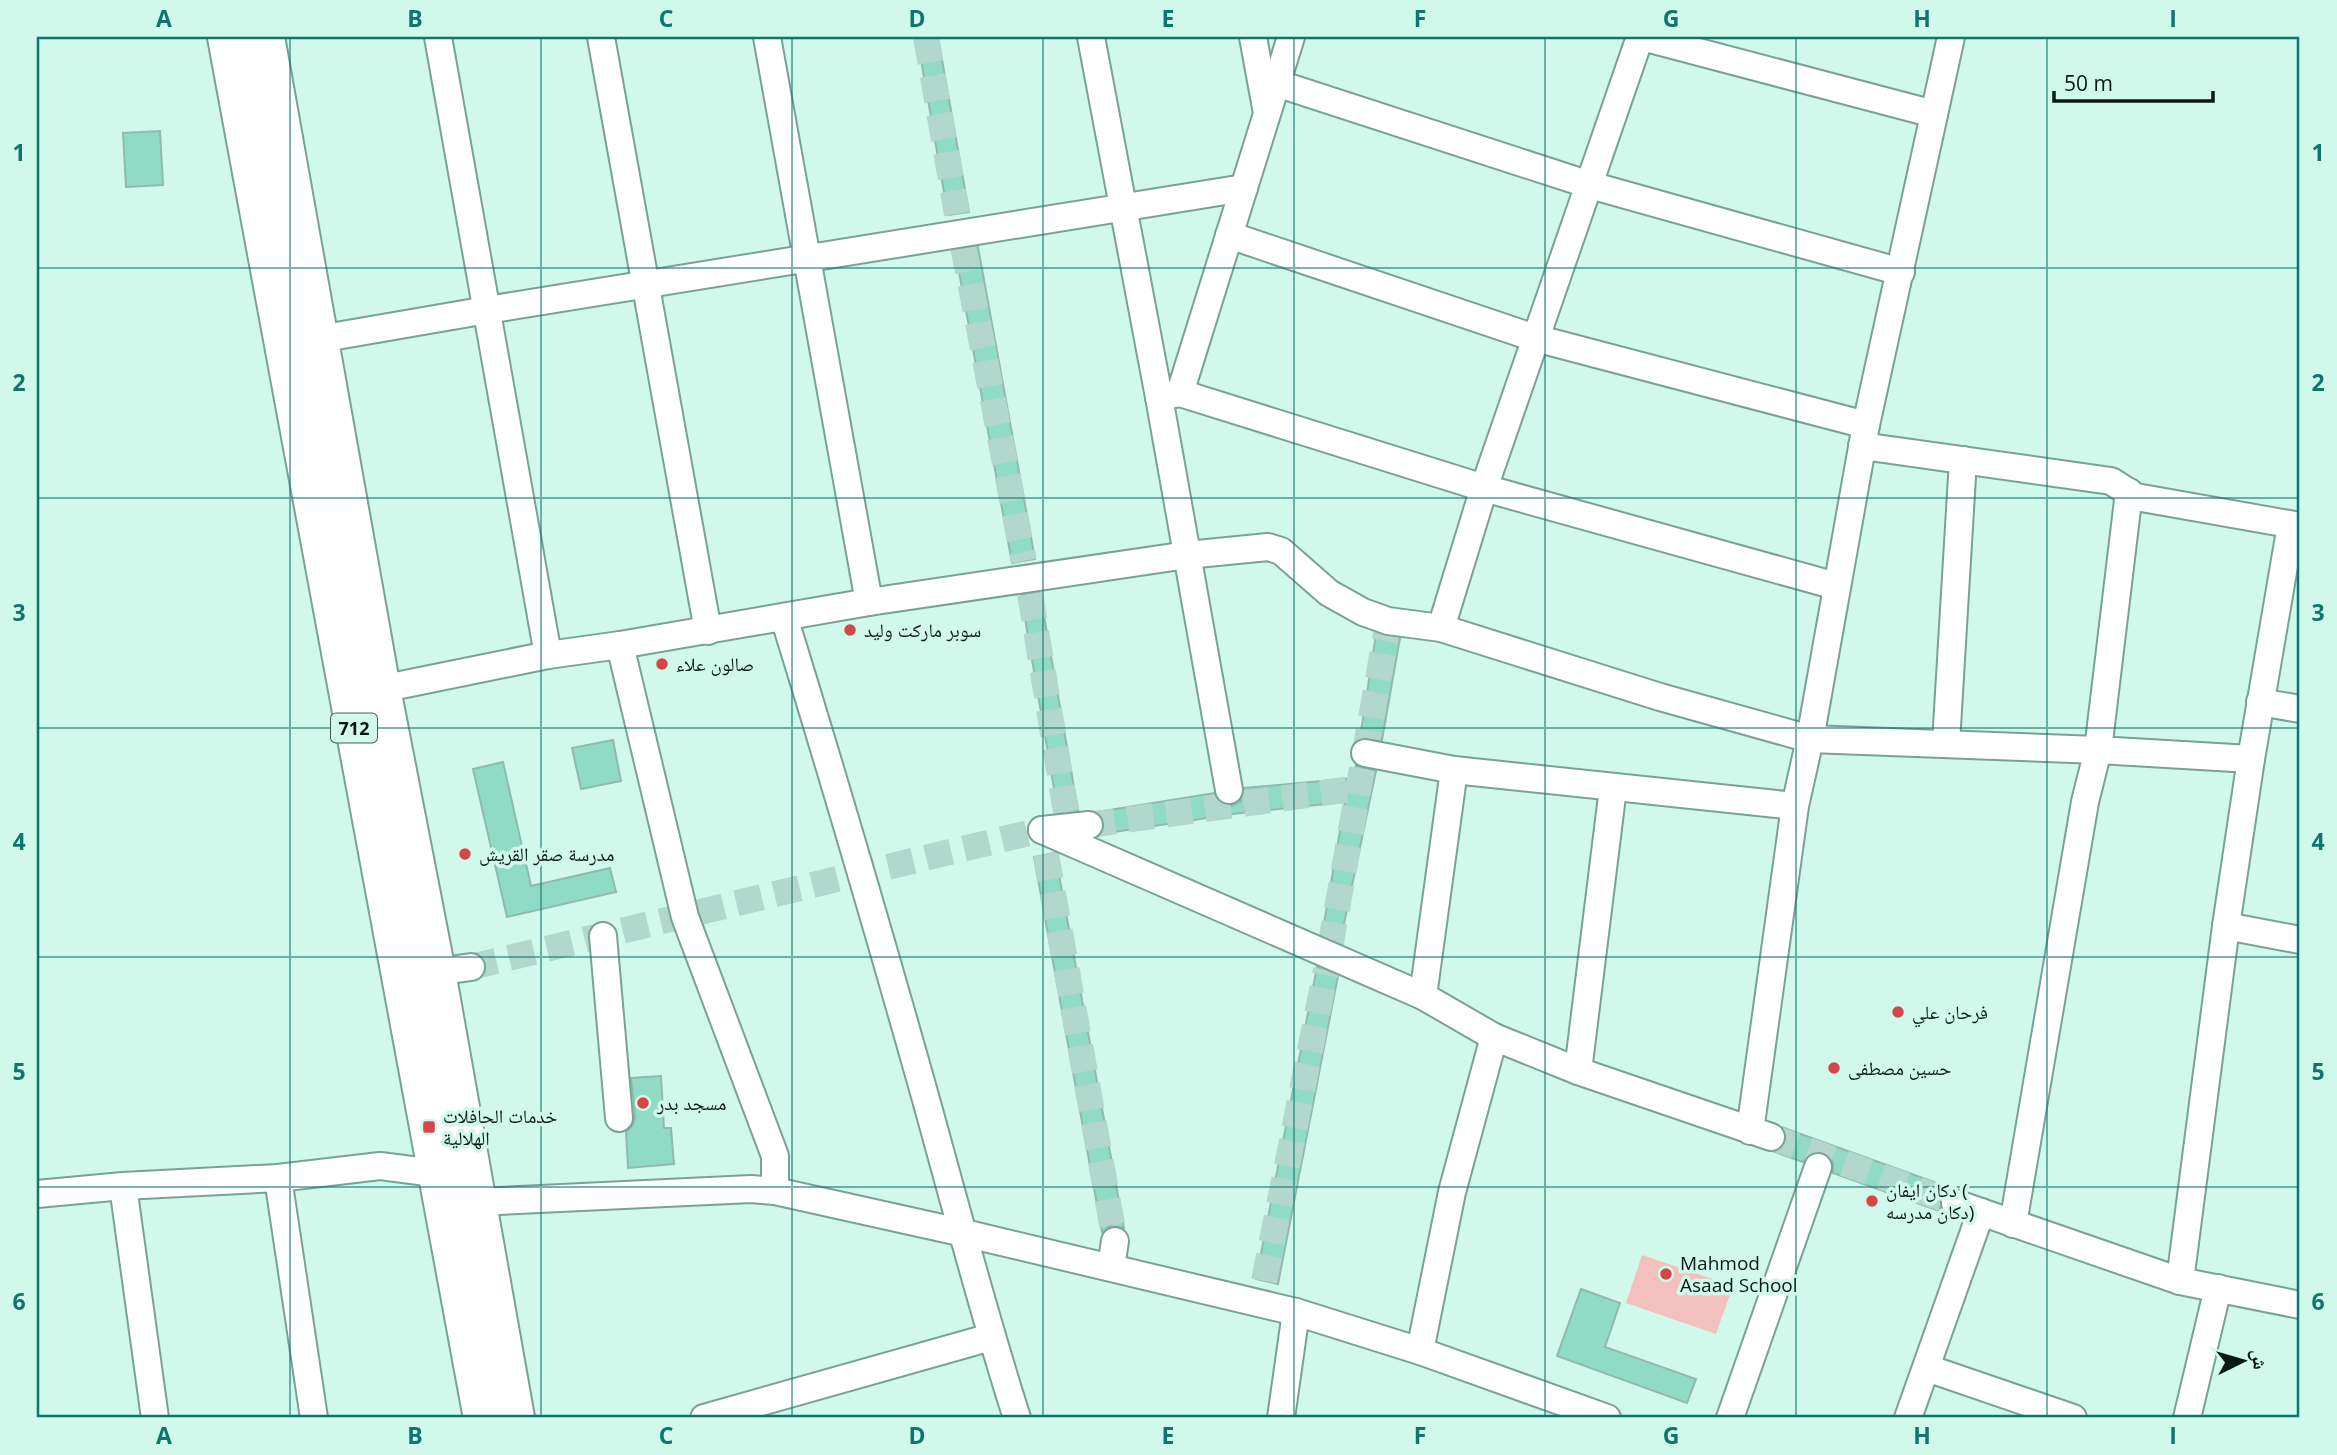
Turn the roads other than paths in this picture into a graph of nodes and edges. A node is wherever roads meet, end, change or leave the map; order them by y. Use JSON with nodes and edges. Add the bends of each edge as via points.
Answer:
{"nodes":[{"id":1,"x":227,"y":37,"type":"edge"},
{"id":2,"x":265,"y":37,"type":"edge"},
{"id":3,"x":438,"y":37,"type":"edge"},
{"id":4,"x":601,"y":37,"type":"edge"},
{"id":5,"x":767,"y":37,"type":"edge"},
{"id":6,"x":1091,"y":37,"type":"edge"},
{"id":7,"x":1253,"y":37,"type":"edge"},
{"id":8,"x":1291,"y":37,"type":"edge"},
{"id":9,"x":1641,"y":37,"type":"edge"},
{"id":10,"x":1951,"y":37,"type":"edge"},
{"id":11,"x":1276,"y":83,"type":"junction"},
{"id":12,"x":1267,"y":113,"type":"junction"},
{"id":13,"x":1934,"y":114,"type":"junction"},
{"id":14,"x":1590,"y":185,"type":"junction"},
{"id":15,"x":1244,"y":188,"type":"junction"},
{"id":16,"x":1122,"y":206,"type":"junction"},
{"id":17,"x":1229,"y":235,"type":"junction"},
{"id":18,"x":807,"y":257,"type":"junction"},
{"id":19,"x":1901,"y":272,"type":"junction"},
{"id":20,"x":646,"y":284,"type":"junction"},
{"id":21,"x":486,"y":310,"type":"junction"},
{"id":22,"x":1535,"y":338,"type":"junction"},
{"id":23,"x":319,"y":339,"type":"junction"},
{"id":24,"x":1169,"y":395,"type":"junction"},
{"id":25,"x":1864,"y":435,"type":"junction"},
{"id":26,"x":1963,"y":460,"type":"junction"},
{"id":27,"x":1484,"y":488,"type":"junction"},
{"id":28,"x":2129,"y":492,"type":"junction"},
{"id":29,"x":2295,"y":525,"type":"edge"},
{"id":30,"x":1187,"y":555,"type":"junction"},
{"id":31,"x":1836,"y":586,"type":"junction"},
{"id":32,"x":869,"y":602,"type":"junction"},
{"id":33,"x":784,"y":617,"type":"junction"},
{"id":34,"x":1441,"y":628,"type":"junction"},
{"id":35,"x":708,"y":631,"type":"junction"},
{"id":36,"x":620,"y":645,"type":"junction"},
{"id":37,"x":548,"y":655,"type":"junction"},
{"id":38,"x":381,"y":689,"type":"junction"},
{"id":39,"x":2260,"y":702,"type":"junction"},
{"id":40,"x":2300,"y":709,"type":"edge"},
{"id":41,"x":1810,"y":739,"type":"junction"},
{"id":42,"x":1946,"y":743,"type":"junction"},
{"id":43,"x":2098,"y":750,"type":"junction"},
{"id":44,"x":1365,"y":753,"type":"dead end"},
{"id":45,"x":2251,"y":759,"type":"junction"},
{"id":46,"x":1454,"y":770,"type":"junction"},
{"id":47,"x":1613,"y":788,"type":"junction"},
{"id":48,"x":1229,"y":790,"type":"dead end"},
{"id":49,"x":1795,"y":806,"type":"junction"},
{"id":50,"x":1075,"y":822,"type":"tunnel mouth"},
{"id":51,"x":2226,"y":926,"type":"junction"},
{"id":52,"x":603,"y":936,"type":"dead end"},
{"id":53,"x":2300,"y":940,"type":"edge"},
{"id":54,"x":1423,"y":996,"type":"junction"},
{"id":55,"x":1494,"y":1037,"type":"junction"},
{"id":56,"x":1578,"y":1071,"type":"junction"},
{"id":57,"x":619,"y":1118,"type":"dead end"},
{"id":58,"x":456,"y":1164,"type":"junction"},
{"id":59,"x":1818,"y":1167,"type":"dead end"},
{"id":60,"x":278,"y":1178,"type":"junction"},
{"id":61,"x":123,"y":1186,"type":"junction"},
{"id":62,"x":775,"y":1191,"type":"junction"},
{"id":63,"x":37,"y":1194,"type":"edge"},
{"id":64,"x":1955,"y":1203,"type":"tunnel mouth"},
{"id":65,"x":1981,"y":1212,"type":"junction"},
{"id":66,"x":2013,"y":1224,"type":"junction"},
{"id":67,"x":964,"y":1233,"type":"junction"},
{"id":68,"x":1115,"y":1241,"type":"tunnel mouth"},
{"id":69,"x":1111,"y":1267,"type":"junction"},
{"id":70,"x":2180,"y":1281,"type":"junction"},
{"id":71,"x":2218,"y":1288,"type":"junction"},
{"id":72,"x":2300,"y":1305,"type":"edge"},
{"id":73,"x":1296,"y":1312,"type":"junction"},
{"id":74,"x":991,"y":1337,"type":"junction"},
{"id":75,"x":1420,"y":1351,"type":"junction"},
{"id":76,"x":1927,"y":1368,"type":"junction"},
{"id":77,"x":1537,"y":1406,"type":"edge"},
{"id":78,"x":155,"y":1418,"type":"edge"},
{"id":79,"x":314,"y":1418,"type":"edge"},
{"id":80,"x":483,"y":1418,"type":"edge"},
{"id":81,"x":515,"y":1418,"type":"edge"},
{"id":82,"x":704,"y":1418,"type":"edge"},
{"id":83,"x":1017,"y":1418,"type":"edge"},
{"id":84,"x":1282,"y":1418,"type":"edge"},
{"id":85,"x":1606,"y":1418,"type":"edge"},
{"id":86,"x":1730,"y":1418,"type":"edge"},
{"id":87,"x":1908,"y":1418,"type":"edge"},
{"id":88,"x":2073,"y":1418,"type":"edge"},
{"id":89,"x":2187,"y":1418,"type":"edge"}],
"edges":[{"from":1,"to":58,"type":"main road","number":"712"},
{"from":2,"to":23,"type":"main road","number":"712"},
{"from":3,"to":21,"type":"street"},
{"from":4,"to":20,"type":"street"},
{"from":5,"to":18,"type":"street"},
{"from":6,"to":16,"type":"street"},
{"from":7,"to":12,"type":"street"},
{"from":8,"to":11,"type":"street"},
{"from":9,"to":13,"type":"street"},
{"from":9,"to":14,"type":"street"},
{"from":10,"to":13,"type":"street"},
{"from":11,"to":12,"type":"street"},
{"from":11,"to":14,"type":"street"},
{"from":12,"to":15,"type":"street"},
{"from":13,"to":19,"type":"street"},
{"from":14,"to":19,"type":"street"},
{"from":14,"to":22,"type":"street"},
{"from":15,"to":16,"type":"street"},
{"from":15,"to":17,"type":"street"},
{"from":16,"to":18,"type":"street"},
{"from":16,"to":24,"type":"street"},
{"from":17,"to":22,"type":"street"},
{"from":17,"to":24,"type":"street"},
{"from":18,"to":20,"type":"street"},
{"from":18,"to":32,"type":"street"},
{"from":19,"to":25,"type":"street"},
{"from":20,"to":21,"type":"street"},
{"from":20,"to":35,"type":"street"},
{"from":21,"to":23,"type":"street"},
{"from":21,"to":37,"type":"street"},
{"from":22,"to":25,"type":"street"},
{"from":22,"to":27,"type":"street"},
{"from":23,"to":38,"type":"main road","number":"712"},
{"from":24,"to":27,"type":"street"},
{"from":24,"to":30,"type":"street"},
{"from":25,"to":26,"type":"street"},
{"from":25,"to":31,"type":"street"},
{"from":26,"to":28,"type":"street","via":[[2111,481]]},
{"from":26,"to":42,"type":"street"},
{"from":27,"to":31,"type":"street"},
{"from":27,"to":34,"type":"street"},
{"from":28,"to":29,"type":"street","via":[[2136,497]]},
{"from":28,"to":43,"type":"street"},
{"from":29,"to":39,"type":"street"},
{"from":30,"to":32,"type":"street"},
{"from":30,"to":34,"type":"street","via":[[1253,547],[1282,551],[1336,598],[1387,628]]},
{"from":30,"to":48,"type":"street"},
{"from":31,"to":41,"type":"street"},
{"from":32,"to":33,"type":"street"},
{"from":33,"to":35,"type":"street"},
{"from":33,"to":67,"type":"street"},
{"from":34,"to":41,"type":"street"},
{"from":35,"to":36,"type":"street"},
{"from":36,"to":37,"type":"street"},
{"from":36,"to":62,"type":"street","via":[[685,917],[775,1156]]},
{"from":37,"to":38,"type":"street"},
{"from":38,"to":58,"type":"main road","number":"712","via":[[454,970]]},
{"from":39,"to":40,"type":"street"},
{"from":39,"to":45,"type":"street"},
{"from":41,"to":42,"type":"street"},
{"from":41,"to":49,"type":"street"},
{"from":42,"to":43,"type":"street"},
{"from":43,"to":45,"type":"street"},
{"from":43,"to":66,"type":"street"},
{"from":44,"to":46,"type":"street"},
{"from":45,"to":51,"type":"street"},
{"from":46,"to":47,"type":"street"},
{"from":46,"to":54,"type":"street"},
{"from":47,"to":49,"type":"street"},
{"from":47,"to":56,"type":"street"},
{"from":49,"to":56,"type":"street","via":[[1760,1134]]},
{"from":50,"to":54,"type":"street","via":[[1039,839]]},
{"from":51,"to":53,"type":"street"},
{"from":51,"to":70,"type":"street"},
{"from":52,"to":57,"type":"street"},
{"from":54,"to":55,"type":"street"},
{"from":55,"to":56,"type":"street"},
{"from":55,"to":75,"type":"street","via":[[1452,1192]]},
{"from":58,"to":60,"type":"street","via":[[380,1166]]},
{"from":58,"to":62,"type":"street"},
{"from":58,"to":80,"type":"main road","number":"712"},
{"from":58,"to":81,"type":"main road","number":"712"},
{"from":59,"to":86,"type":"street"},
{"from":60,"to":61,"type":"street"},
{"from":60,"to":79,"type":"street"},
{"from":61,"to":63,"type":"street"},
{"from":61,"to":78,"type":"street"},
{"from":62,"to":67,"type":"street"},
{"from":64,"to":65,"type":"street"},
{"from":65,"to":66,"type":"street"},
{"from":65,"to":76,"type":"street"},
{"from":66,"to":70,"type":"street"},
{"from":67,"to":69,"type":"street"},
{"from":67,"to":74,"type":"street"},
{"from":68,"to":69,"type":"street"},
{"from":69,"to":73,"type":"street","via":[[1262,1292]]},
{"from":70,"to":71,"type":"street"},
{"from":71,"to":72,"type":"street"},
{"from":71,"to":89,"type":"street"},
{"from":73,"to":75,"type":"street"},
{"from":73,"to":84,"type":"street"},
{"from":74,"to":82,"type":"street"},
{"from":74,"to":83,"type":"street"},
{"from":75,"to":77,"type":"street"},
{"from":76,"to":87,"type":"street"},
{"from":76,"to":88,"type":"street"},
{"from":77,"to":85,"type":"street"}]}
